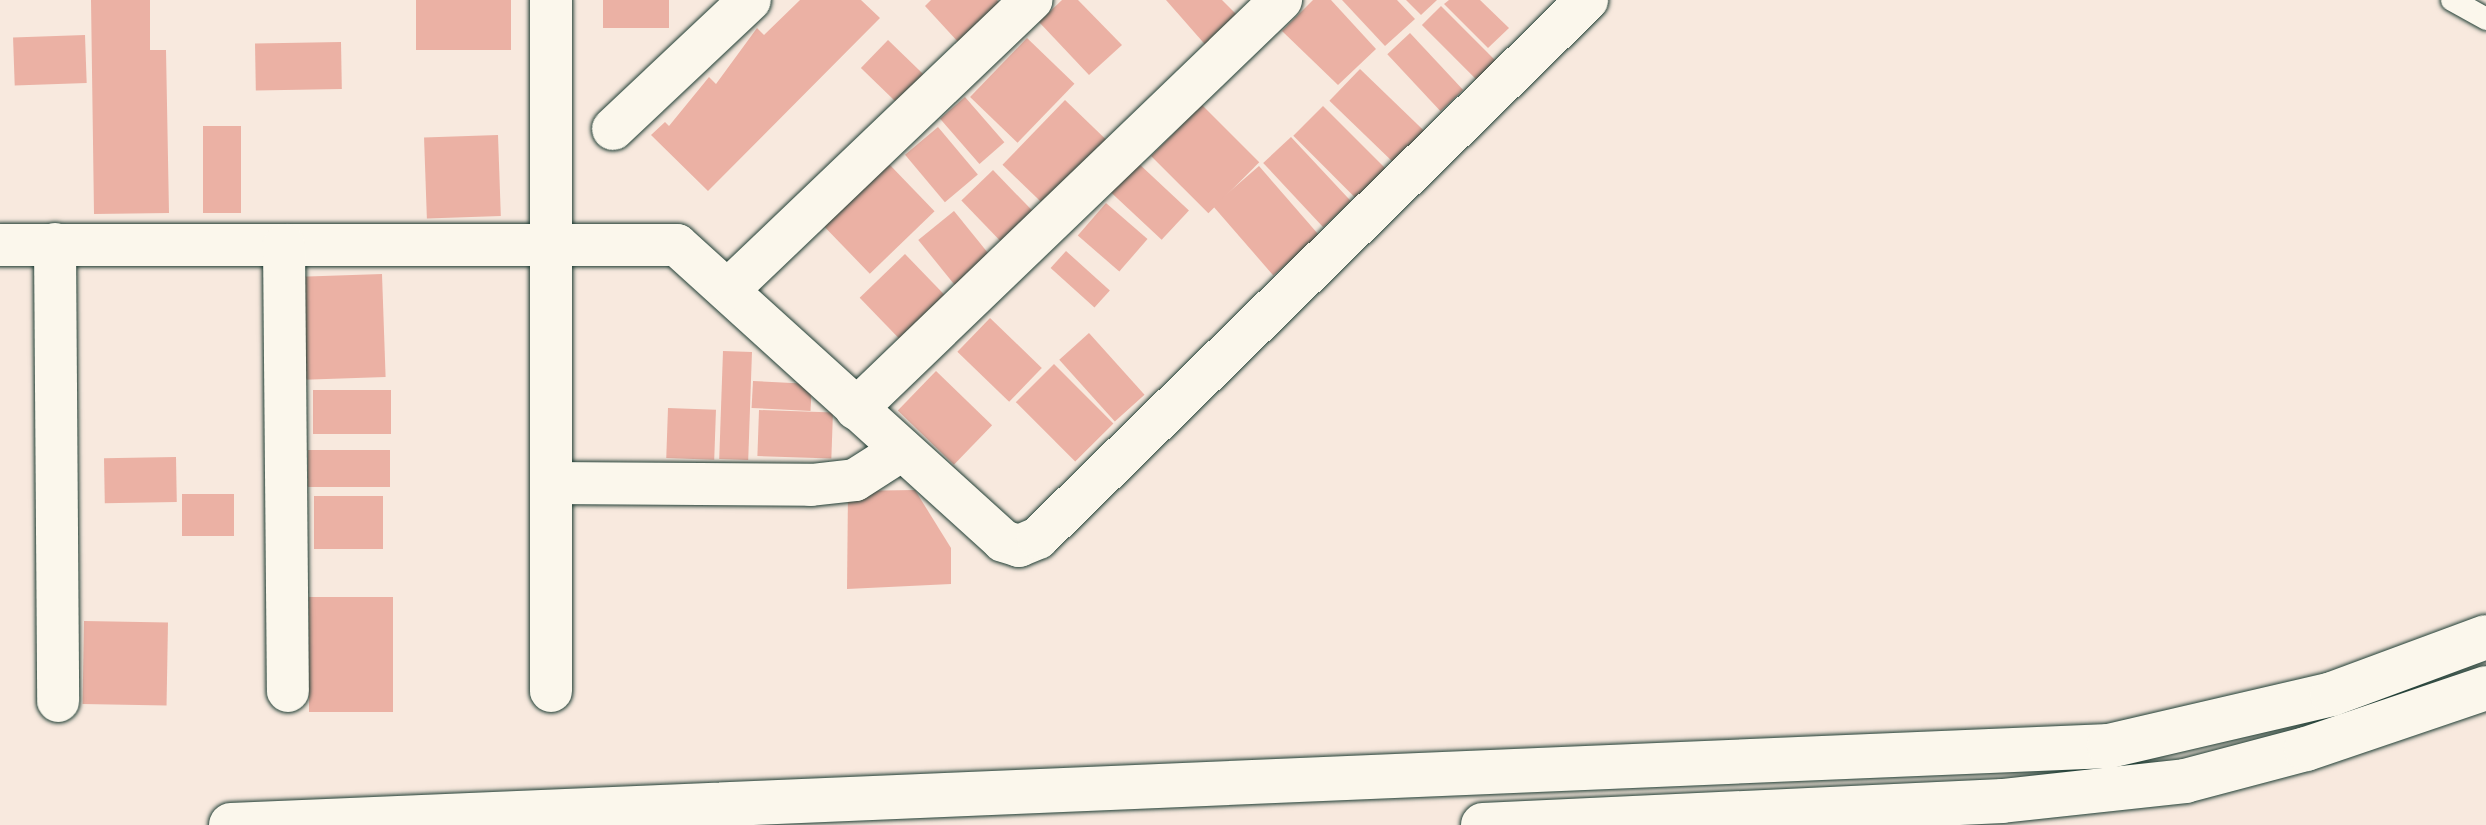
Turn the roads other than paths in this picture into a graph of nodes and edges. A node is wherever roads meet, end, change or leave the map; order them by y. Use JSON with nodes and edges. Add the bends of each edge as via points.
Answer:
{"nodes":[{"id":1,"x":551,"y":0,"type":"edge"},
{"id":2,"x":750,"y":0,"type":"edge"},
{"id":3,"x":1031,"y":0,"type":"edge"},
{"id":4,"x":1281,"y":0,"type":"edge"},
{"id":5,"x":1587,"y":0,"type":"edge"},
{"id":6,"x":2452,"y":0,"type":"edge"},
{"id":7,"x":2486,"y":19,"type":"edge"},
{"id":8,"x":709,"y":20,"type":"edge"},
{"id":9,"x":613,"y":129,"type":"dead end"},
{"id":10,"x":551,"y":239,"type":"junction"},
{"id":11,"x":55,"y":244,"type":"junction"},
{"id":12,"x":0,"y":245,"type":"edge"},
{"id":13,"x":284,"y":245,"type":"junction"},
{"id":14,"x":730,"y":288,"type":"junction"},
{"id":15,"x":856,"y":409,"type":"junction"},
{"id":16,"x":902,"y":450,"type":"junction"},
{"id":17,"x":551,"y":483,"type":"junction"},
{"id":18,"x":2486,"y":637,"type":"edge"},
{"id":19,"x":2486,"y":688,"type":"edge"},
{"id":20,"x":288,"y":691,"type":"dead end"},
{"id":21,"x":551,"y":691,"type":"dead end"},
{"id":22,"x":58,"y":701,"type":"dead end"},
{"id":23,"x":2297,"y":704,"type":"junction"},
{"id":24,"x":2306,"y":749,"type":"junction"},
{"id":25,"x":1507,"y":776,"type":"junction"},
{"id":26,"x":1509,"y":824,"type":"edge"},
{"id":27,"x":231,"y":825,"type":"edge"},
{"id":28,"x":1483,"y":825,"type":"edge"}],
"edges":[{"from":1,"to":10,"type":"street"},
{"from":2,"to":8,"type":"street"},
{"from":3,"to":14,"type":"street"},
{"from":4,"to":15,"type":"street"},
{"from":5,"to":16,"type":"street","via":[[1038,538],[1019,546],[1003,541]]},
{"from":6,"to":7,"type":"lane"},
{"from":8,"to":9,"type":"street"},
{"from":10,"to":13,"type":"street"},
{"from":10,"to":14,"type":"street","via":[[677,245]]},
{"from":10,"to":17,"type":"street"},
{"from":11,"to":12,"type":"street"},
{"from":11,"to":13,"type":"street"},
{"from":11,"to":22,"type":"street"},
{"from":13,"to":20,"type":"street"},
{"from":14,"to":15,"type":"street"},
{"from":15,"to":16,"type":"street"},
{"from":16,"to":17,"type":"street","via":[[855,480],[811,485]]},
{"from":17,"to":21,"type":"street"},
{"from":18,"to":23,"type":"street"},
{"from":19,"to":24,"type":"street"},
{"from":23,"to":24,"type":"street"},
{"from":23,"to":25,"type":"street","via":[[2109,746]]},
{"from":24,"to":26,"type":"street","via":[[2185,781],[2002,801]]},
{"from":25,"to":26,"type":"street"},
{"from":25,"to":27,"type":"street"},
{"from":26,"to":28,"type":"street"}]}
